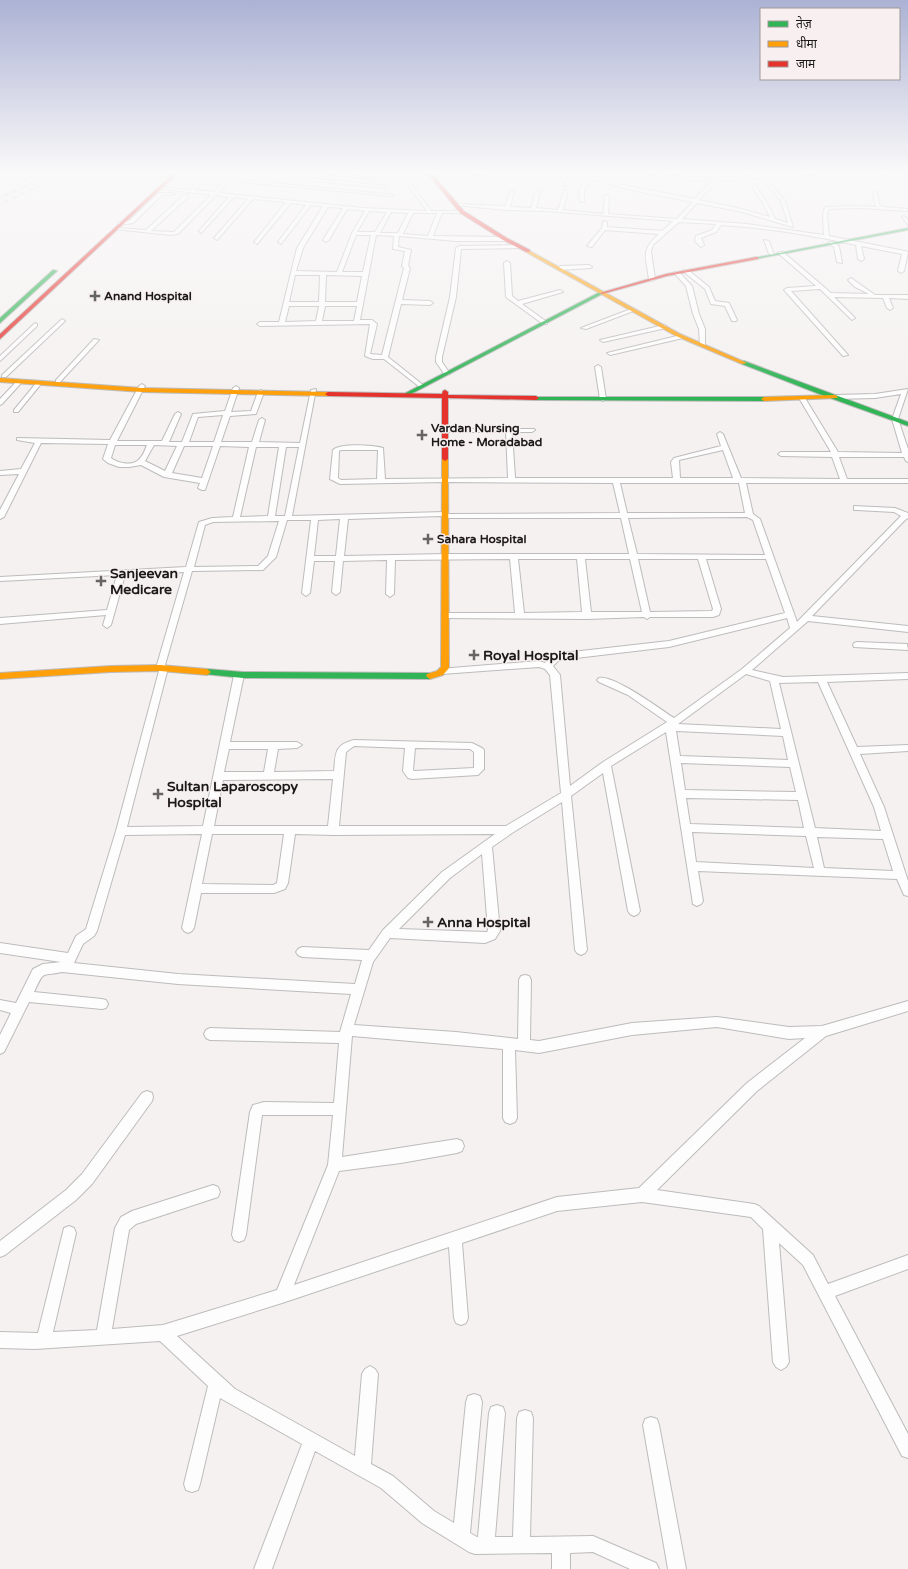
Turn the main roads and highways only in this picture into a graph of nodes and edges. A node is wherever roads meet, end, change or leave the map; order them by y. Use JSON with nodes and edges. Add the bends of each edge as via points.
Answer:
{"nodes":[{"id":1,"x":86,"y":246,"type":"edge"},
{"id":2,"x":97,"y":246,"type":"edge"},
{"id":3,"x":518,"y":246,"type":"edge"},
{"id":4,"x":804,"y":246,"type":"edge"},
{"id":5,"x":64,"y":264,"type":"dead end"},
{"id":6,"x":602,"y":294,"type":"junction"},
{"id":7,"x":0,"y":321,"type":"edge"},
{"id":8,"x":0,"y":329,"type":"edge"},
{"id":9,"x":0,"y":337,"type":"edge"},
{"id":10,"x":1,"y":377,"type":"edge"},
{"id":11,"x":74,"y":384,"type":"junction"},
{"id":12,"x":236,"y":390,"type":"junction"},
{"id":13,"x":313,"y":392,"type":"junction"},
{"id":14,"x":408,"y":393,"type":"junction"},
{"id":15,"x":445,"y":394,"type":"junction"},
{"id":16,"x":824,"y":394,"type":"junction"},
{"id":17,"x":603,"y":396,"type":"junction"},
{"id":18,"x":835,"y":397,"type":"junction"},
{"id":19,"x":908,"y":424,"type":"edge"},
{"id":20,"x":0,"y":676,"type":"edge"}],
"edges":[{"from":1,"to":8,"type":"main road"},
{"from":2,"to":9,"type":"main road"},
{"from":3,"to":6,"type":"main road"},
{"from":4,"to":6,"type":"main road","via":[[652,279]]},
{"from":5,"to":7,"type":"main road"},
{"from":6,"to":14,"type":"main road"},
{"from":6,"to":16,"type":"main road","via":[[682,337]]},
{"from":10,"to":11,"type":"main road"},
{"from":10,"to":11,"type":"main road","via":[[40,383]]},
{"from":11,"to":12,"type":"main road"},
{"from":12,"to":13,"type":"main road"},
{"from":12,"to":13,"type":"main road"},
{"from":13,"to":14,"type":"main road"},
{"from":14,"to":15,"type":"main road"},
{"from":15,"to":17,"type":"main road"},
{"from":15,"to":20,"type":"main road","via":[[445,668],[440,673],[431,676],[239,674],[162,668]]},
{"from":16,"to":17,"type":"main road"},
{"from":16,"to":18,"type":"main road"},
{"from":17,"to":18,"type":"main road","via":[[743,400]]},
{"from":18,"to":19,"type":"main road"}]}
